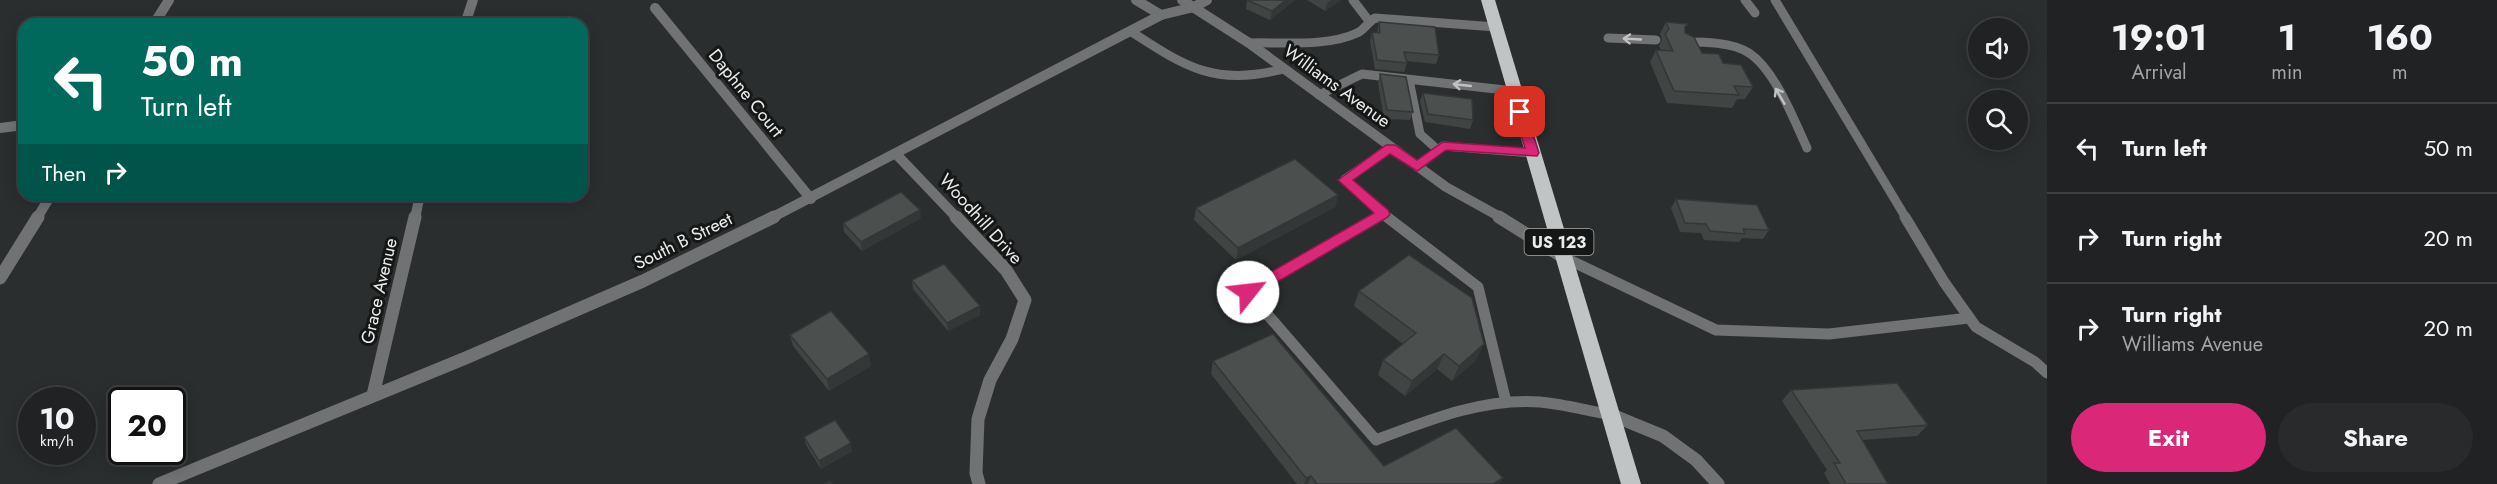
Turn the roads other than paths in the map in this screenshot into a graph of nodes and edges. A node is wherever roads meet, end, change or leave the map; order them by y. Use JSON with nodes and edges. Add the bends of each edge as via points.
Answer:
{"nodes":[{"id":1,"x":169,"y":0,"type":"edge"},
{"id":2,"x":473,"y":0,"type":"edge"},
{"id":3,"x":1136,"y":0,"type":"edge"},
{"id":4,"x":1169,"y":0,"type":"edge"},
{"id":5,"x":1182,"y":0,"type":"edge"},
{"id":6,"x":1208,"y":0,"type":"edge"},
{"id":7,"x":1353,"y":0,"type":"edge"},
{"id":8,"x":1488,"y":0,"type":"edge"},
{"id":9,"x":1745,"y":0,"type":"edge"},
{"id":10,"x":1775,"y":0,"type":"edge"},
{"id":11,"x":1194,"y":7,"type":"junction"},
{"id":12,"x":655,"y":9,"type":"dead end"},
{"id":13,"x":1755,"y":13,"type":"dead end"},
{"id":14,"x":1161,"y":15,"type":"junction"},
{"id":15,"x":158,"y":18,"type":"edge"},
{"id":16,"x":467,"y":18,"type":"edge"},
{"id":17,"x":1369,"y":21,"type":"junction"},
{"id":18,"x":1496,"y":27,"type":"junction"},
{"id":19,"x":1130,"y":31,"type":"junction"},
{"id":20,"x":1608,"y":38,"type":"dead end"},
{"id":21,"x":1656,"y":40,"type":"dead end"},
{"id":22,"x":1684,"y":42,"type":"edge"},
{"id":23,"x":1249,"y":43,"type":"junction"},
{"id":24,"x":1284,"y":69,"type":"junction"},
{"id":25,"x":1409,"y":80,"type":"junction"},
{"id":26,"x":1514,"y":91,"type":"junction"},
{"id":27,"x":1319,"y":95,"type":"junction"},
{"id":28,"x":18,"y":126,"type":"edge"},
{"id":29,"x":0,"y":128,"type":"edge"},
{"id":30,"x":1390,"y":148,"type":"junction"},
{"id":31,"x":1807,"y":148,"type":"dead end"},
{"id":32,"x":1438,"y":150,"type":"junction"},
{"id":33,"x":1533,"y":153,"type":"junction"},
{"id":34,"x":897,"y":155,"type":"junction"},
{"id":35,"x":1417,"y":167,"type":"junction"},
{"id":36,"x":811,"y":199,"type":"junction"},
{"id":37,"x":47,"y":201,"type":"edge"},
{"id":38,"x":419,"y":201,"type":"edge"},
{"id":39,"x":1383,"y":214,"type":"junction"},
{"id":40,"x":1563,"y":257,"type":"junction"},
{"id":41,"x":0,"y":278,"type":"edge"},
{"id":42,"x":1969,"y":318,"type":"junction"},
{"id":43,"x":2047,"y":373,"type":"edge"},
{"id":44,"x":373,"y":395,"type":"junction"},
{"id":45,"x":1506,"y":402,"type":"junction"},
{"id":46,"x":1612,"y":415,"type":"junction"},
{"id":47,"x":159,"y":484,"type":"edge"},
{"id":48,"x":979,"y":484,"type":"edge"},
{"id":49,"x":1631,"y":484,"type":"edge"},
{"id":50,"x":1718,"y":484,"type":"edge"}],
"edges":[{"from":1,"to":15,"type":"street"},
{"from":2,"to":16,"type":"street"},
{"from":3,"to":14,"type":"street"},
{"from":4,"to":14,"type":"street"},
{"from":5,"to":11,"type":"street","name":"Williams Avenue"},
{"from":6,"to":11,"type":"street","name":"South B Street"},
{"from":7,"to":17,"type":"lane"},
{"from":8,"to":18,"type":"highway","number":"US 123"},
{"from":9,"to":13,"type":"lane"},
{"from":10,"to":42,"type":"lane"},
{"from":11,"to":14,"type":"street","name":"South B Street"},
{"from":11,"to":23,"type":"street","name":"Williams Avenue"},
{"from":12,"to":36,"type":"street","name":"Daphne Court"},
{"from":14,"to":19,"type":"street","name":"South B Street"},
{"from":17,"to":18,"type":"lane","via":[[1375,18]]},
{"from":17,"to":23,"type":"lane","via":[[1360,32],[1337,40]]},
{"from":18,"to":26,"type":"highway","number":"US 123"},
{"from":19,"to":24,"type":"lane","via":[[1205,74],[1247,77]]},
{"from":19,"to":34,"type":"street","name":"South B Street"},
{"from":21,"to":20,"type":"lane","one_way":true},
{"from":31,"to":22,"type":"lane","one_way":true,"via":[[1766,71],[1748,52]]},
{"from":23,"to":24,"type":"street","name":"Williams Avenue"},
{"from":24,"to":27,"type":"street","name":"Williams Avenue"},
{"from":26,"to":25,"type":"lane","one_way":true},
{"from":25,"to":27,"type":"lane","via":[[1362,74]]},
{"from":25,"to":32,"type":"lane","via":[[1420,134]]},
{"from":26,"to":33,"type":"highway","number":"US 123"},
{"from":27,"to":30,"type":"street","name":"Williams Avenue"},
{"from":28,"to":29,"type":"street"},
{"from":30,"to":35,"type":"street","name":"Williams Avenue"},
{"from":30,"to":39,"type":"lane","via":[[1345,180]]},
{"from":32,"to":33,"type":"lane","via":[[1443,146]]},
{"from":32,"to":35,"type":"lane"},
{"from":33,"to":40,"type":"highway","number":"US 123"},
{"from":34,"to":36,"type":"street","name":"South B Street"},
{"from":34,"to":48,"type":"street","name":"Woodhill Drive","via":[[1006,270],[1025,300],[1012,339],[990,380],[978,419]]},
{"from":35,"to":40,"type":"street","name":"Williams Avenue"},
{"from":36,"to":44,"type":"street","name":"South B Street","via":[[643,281]]},
{"from":37,"to":41,"type":"street"},
{"from":38,"to":44,"type":"street","name":"Grace Avenue"},
{"from":39,"to":45,"type":"lane","via":[[1478,287]]},
{"from":39,"to":45,"type":"lane","via":[[1248,292],[1376,440],[1461,409]]},
{"from":40,"to":42,"type":"lane","via":[[1716,330],[1829,334]]},
{"from":40,"to":46,"type":"highway","number":"US 123"},
{"from":42,"to":43,"type":"lane","via":[[1976,327]]},
{"from":44,"to":47,"type":"street","name":"South B Street"},
{"from":45,"to":46,"type":"lane","via":[[1538,402]]},
{"from":46,"to":49,"type":"highway","number":"US 123"},
{"from":46,"to":50,"type":"street","via":[[1663,436],[1696,460]]}]}
